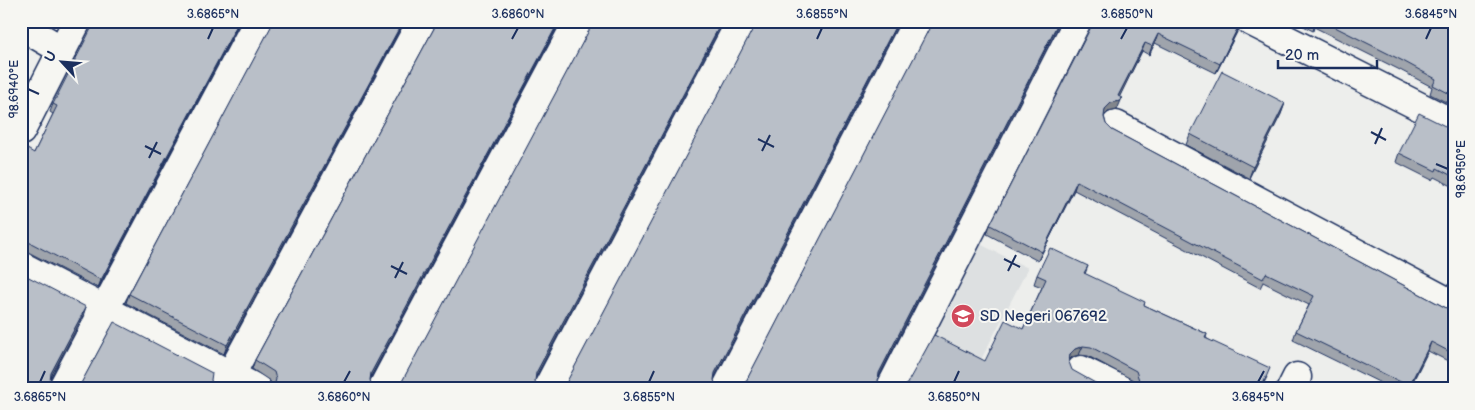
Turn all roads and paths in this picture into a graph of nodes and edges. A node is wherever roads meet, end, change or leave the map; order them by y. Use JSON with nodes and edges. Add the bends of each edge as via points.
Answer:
{"nodes":[{"id":1,"x":77,"y":21,"type":"edge"},
{"id":2,"x":258,"y":21,"type":"edge"},
{"id":3,"x":422,"y":21,"type":"edge"},
{"id":4,"x":578,"y":21,"type":"edge"},
{"id":5,"x":741,"y":21,"type":"edge"},
{"id":6,"x":917,"y":21,"type":"edge"},
{"id":7,"x":1078,"y":21,"type":"edge"},
{"id":8,"x":1250,"y":21,"type":"edge"},
{"id":9,"x":21,"y":26,"type":"edge"},
{"id":10,"x":62,"y":50,"type":"junction"},
{"id":11,"x":1454,"y":124,"type":"edge"},
{"id":12,"x":1116,"y":125,"type":"dead end"},
{"id":13,"x":21,"y":131,"type":"edge"},
{"id":14,"x":21,"y":266,"type":"edge"},
{"id":15,"x":1454,"y":305,"type":"edge"},
{"id":16,"x":105,"y":309,"type":"junction"},
{"id":17,"x":1081,"y":370,"type":"dead end"},
{"id":18,"x":226,"y":382,"type":"edge"},
{"id":19,"x":62,"y":389,"type":"edge"},
{"id":20,"x":257,"y":389,"type":"edge"},
{"id":21,"x":382,"y":389,"type":"edge"},
{"id":22,"x":547,"y":389,"type":"edge"},
{"id":23,"x":726,"y":389,"type":"edge"},
{"id":24,"x":890,"y":389,"type":"edge"},
{"id":25,"x":1120,"y":389,"type":"edge"}],
"edges":[{"from":1,"to":10,"type":"street"},
{"from":2,"to":16,"type":"street"},
{"from":3,"to":18,"type":"street"},
{"from":4,"to":21,"type":"street"},
{"from":5,"to":22,"type":"street"},
{"from":6,"to":23,"type":"street"},
{"from":7,"to":24,"type":"street"},
{"from":8,"to":11,"type":"street"},
{"from":9,"to":10,"type":"street"},
{"from":10,"to":13,"type":"street"},
{"from":12,"to":15,"type":"street"},
{"from":14,"to":16,"type":"street"},
{"from":16,"to":18,"type":"street"},
{"from":16,"to":19,"type":"street"},
{"from":17,"to":25,"type":"street"},
{"from":18,"to":20,"type":"street"}]}
